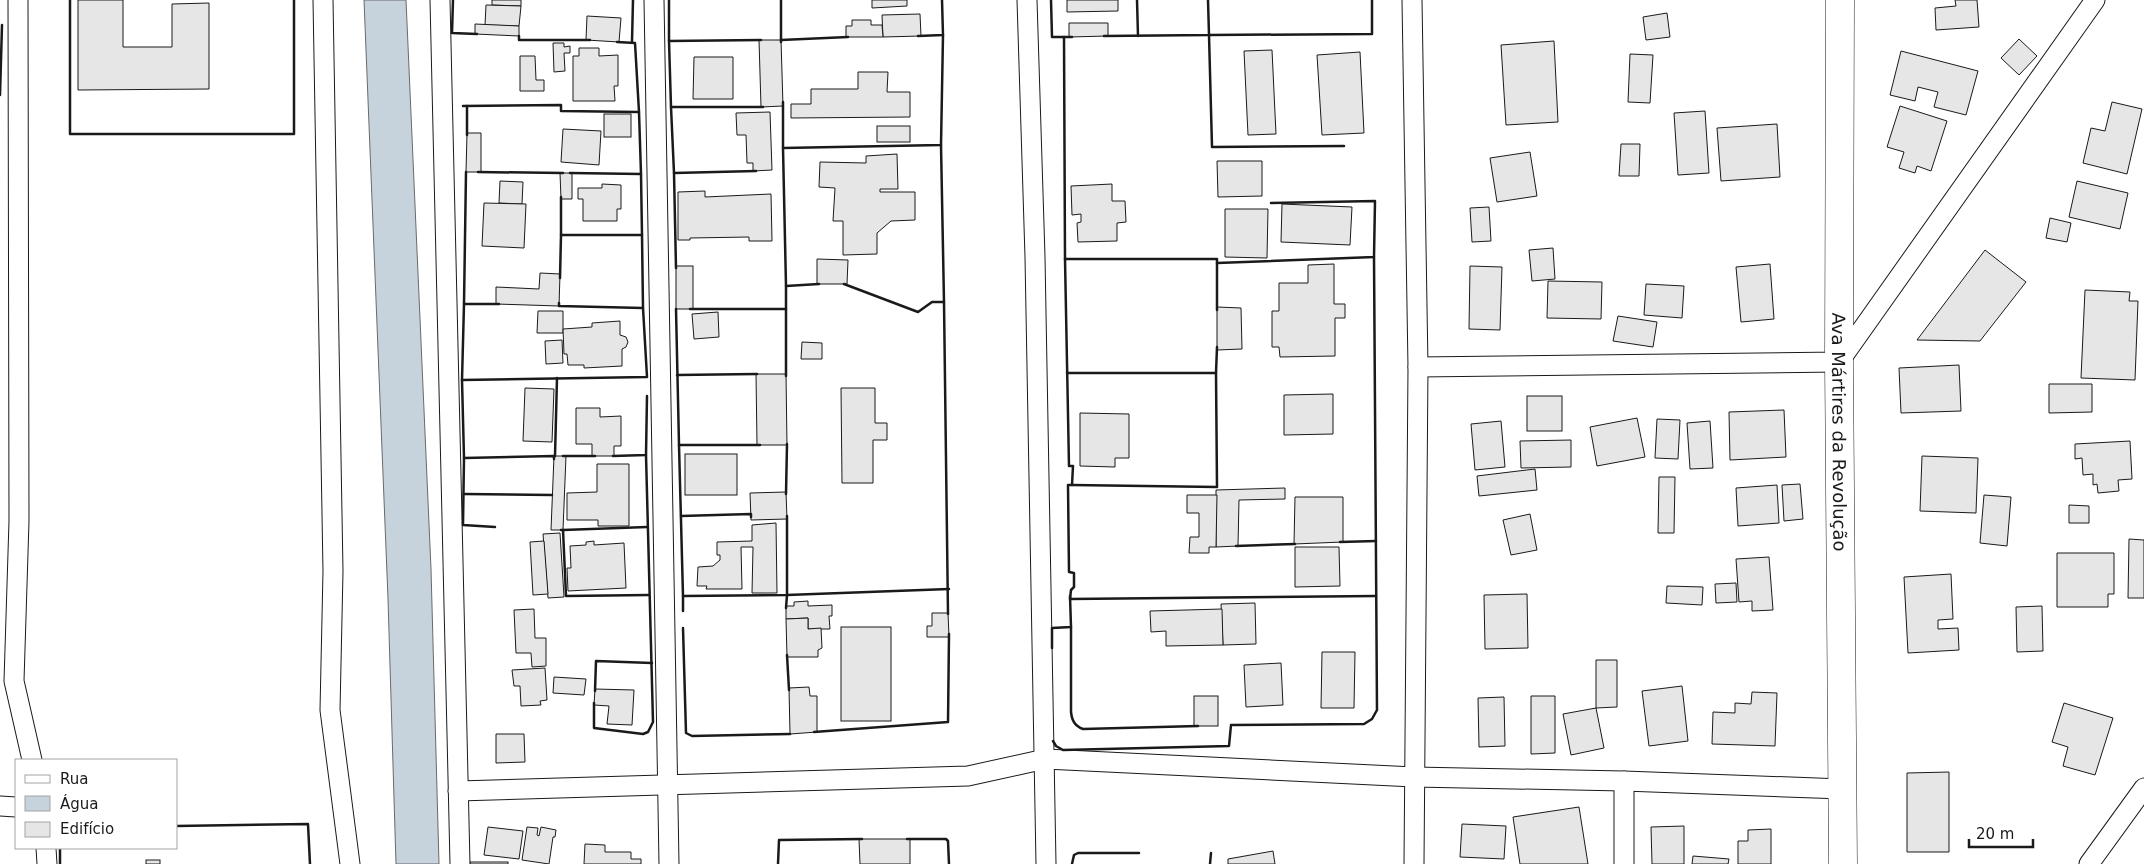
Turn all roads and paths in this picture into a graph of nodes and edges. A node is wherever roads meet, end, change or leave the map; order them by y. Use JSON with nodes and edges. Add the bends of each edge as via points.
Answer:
{"nodes":[{"id":1,"x":18,"y":0,"type":"edge"},
{"id":2,"x":323,"y":0,"type":"edge"},
{"id":3,"x":440,"y":0,"type":"edge"},
{"id":4,"x":654,"y":0,"type":"edge"},
{"id":5,"x":1028,"y":0,"type":"edge"},
{"id":6,"x":1412,"y":0,"type":"edge"},
{"id":7,"x":1840,"y":0,"type":"edge"},
{"id":8,"x":2095,"y":0,"type":"edge"},
{"id":9,"x":1839,"y":362,"type":"junction"},
{"id":10,"x":1418,"y":367,"type":"junction"},
{"id":11,"x":32,"y":759,"type":"edge"},
{"id":12,"x":1045,"y":759,"type":"junction"},
{"id":13,"x":1414,"y":777,"type":"junction"},
{"id":14,"x":1624,"y":781,"type":"junction"},
{"id":15,"x":668,"y":786,"type":"junction"},
{"id":16,"x":2144,"y":788,"type":"edge"},
{"id":17,"x":1843,"y":789,"type":"junction"},
{"id":18,"x":458,"y":791,"type":"junction"},
{"id":19,"x":0,"y":806,"type":"edge"},
{"id":20,"x":15,"y":807,"type":"edge"},
{"id":21,"x":46,"y":849,"type":"edge"},
{"id":22,"x":47,"y":864,"type":"edge"},
{"id":23,"x":350,"y":864,"type":"edge"},
{"id":24,"x":460,"y":864,"type":"edge"},
{"id":25,"x":669,"y":864,"type":"edge"},
{"id":26,"x":1046,"y":864,"type":"edge"},
{"id":27,"x":1414,"y":864,"type":"edge"},
{"id":28,"x":1624,"y":864,"type":"edge"},
{"id":29,"x":1843,"y":864,"type":"edge"},
{"id":30,"x":2089,"y":864,"type":"edge"}],
"edges":[{"from":1,"to":11,"type":"street","via":[[19,521],[14,681]]},
{"from":2,"to":23,"type":"street","via":[[334,571],[330,710]]},
{"from":3,"to":18,"type":"street"},
{"from":4,"to":15,"type":"street"},
{"from":5,"to":12,"type":"street"},
{"from":6,"to":10,"type":"street"},
{"from":7,"to":9,"type":"street","name":"Ava Mártires da Revolução"},
{"from":8,"to":9,"type":"street"},
{"from":9,"to":10,"type":"street"},
{"from":9,"to":17,"type":"street","name":"Ava Mártires da Revolução"},
{"from":10,"to":13,"type":"street"},
{"from":12,"to":13,"type":"street"},
{"from":12,"to":15,"type":"street","via":[[968,776]]},
{"from":12,"to":26,"type":"street"},
{"from":13,"to":14,"type":"street"},
{"from":13,"to":27,"type":"street"},
{"from":14,"to":17,"type":"street"},
{"from":14,"to":28,"type":"street"},
{"from":15,"to":18,"type":"street"},
{"from":15,"to":25,"type":"street"},
{"from":16,"to":30,"type":"street"},
{"from":17,"to":29,"type":"street","name":"Ava Mártires da Revolução"},
{"from":18,"to":24,"type":"street"},
{"from":19,"to":20,"type":"street"},
{"from":21,"to":22,"type":"street"}]}
